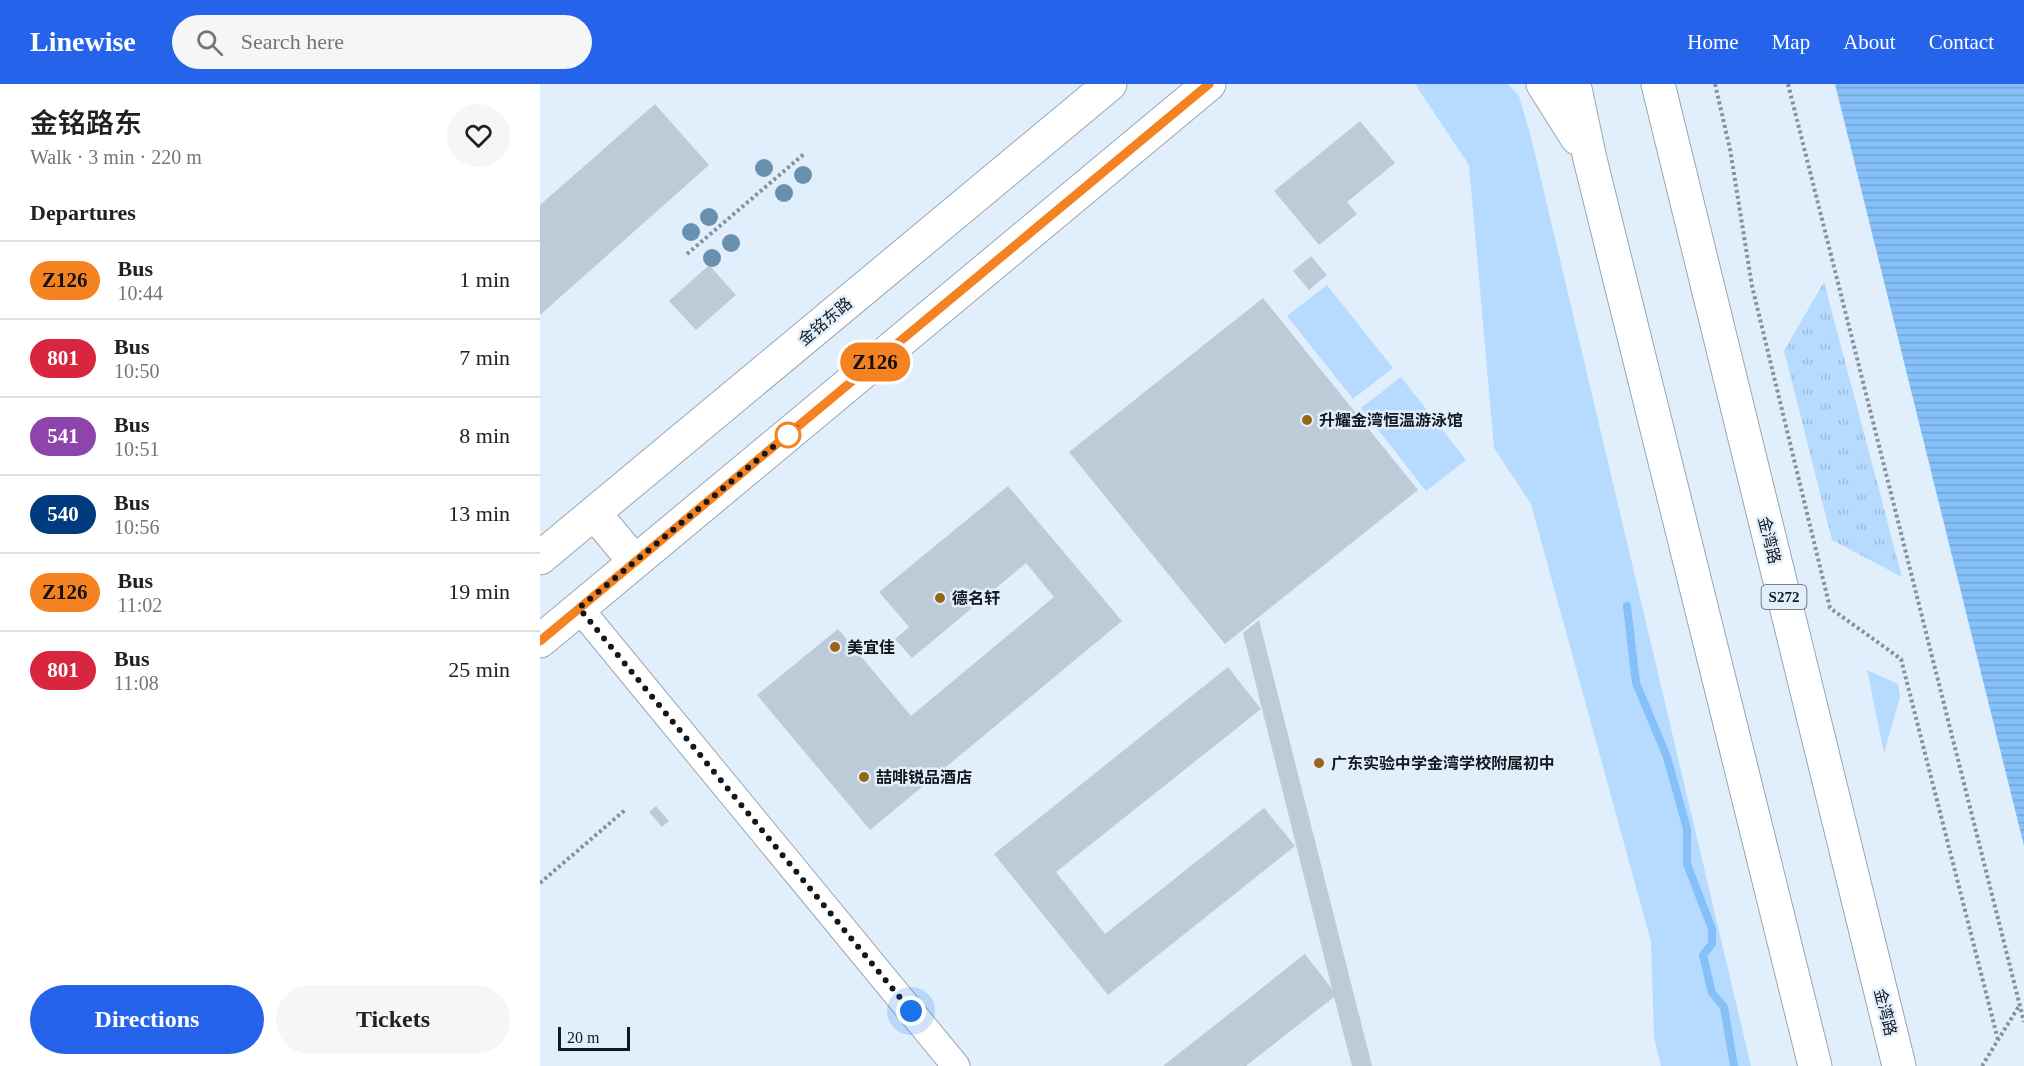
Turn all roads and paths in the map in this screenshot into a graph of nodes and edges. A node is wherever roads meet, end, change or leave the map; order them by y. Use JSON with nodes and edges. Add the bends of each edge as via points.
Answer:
{"nodes":[{"id":1,"x":1110,"y":84,"type":"edge"},
{"id":2,"x":1209,"y":84,"type":"edge"},
{"id":3,"x":1543,"y":84,"type":"edge"},
{"id":4,"x":1574,"y":84,"type":"edge"},
{"id":5,"x":1658,"y":84,"type":"edge"},
{"id":6,"x":1715,"y":84,"type":"edge"},
{"id":7,"x":1788,"y":84,"type":"edge"},
{"id":8,"x":804,"y":154,"type":"dead end"},
{"id":9,"x":1590,"y":159,"type":"junction"},
{"id":10,"x":687,"y":254,"type":"dead end"},
{"id":11,"x":594,"y":513,"type":"junction"},
{"id":12,"x":540,"y":558,"type":"edge"},
{"id":13,"x":635,"y":562,"type":"junction"},
{"id":14,"x":579,"y":608,"type":"junction"},
{"id":15,"x":540,"y":641,"type":"edge"},
{"id":16,"x":625,"y":810,"type":"dead end"},
{"id":17,"x":540,"y":883,"type":"edge"},
{"id":18,"x":2020,"y":1005,"type":"junction"},
{"id":19,"x":2024,"y":1022,"type":"edge"},
{"id":20,"x":1998,"y":1040,"type":"junction"},
{"id":21,"x":956,"y":1066,"type":"edge"},
{"id":22,"x":1815,"y":1066,"type":"edge"},
{"id":23,"x":1899,"y":1066,"type":"edge"},
{"id":24,"x":1982,"y":1066,"type":"edge"}],
"edges":[{"from":1,"to":11,"type":"main road","name":"金铭东路"},
{"from":2,"to":13,"type":"main road"},
{"from":3,"to":9,"type":"main road"},
{"from":4,"to":9,"type":"main road"},
{"from":5,"to":23,"type":"main road","name":"金湾路","number":"S272"},
{"from":6,"to":20,"type":"path","via":[[1730,149],[1752,286],[1830,608],[1901,659]]},
{"from":7,"to":18,"type":"path"},
{"from":8,"to":10,"type":"path"},
{"from":9,"to":22,"type":"main road"},
{"from":11,"to":12,"type":"main road","name":"金铭东路"},
{"from":11,"to":13,"type":"main road"},
{"from":13,"to":14,"type":"main road"},
{"from":14,"to":15,"type":"main road"},
{"from":14,"to":21,"type":"street"},
{"from":16,"to":17,"type":"path"},
{"from":18,"to":19,"type":"path"},
{"from":18,"to":20,"type":"path"},
{"from":20,"to":24,"type":"path"}]}
